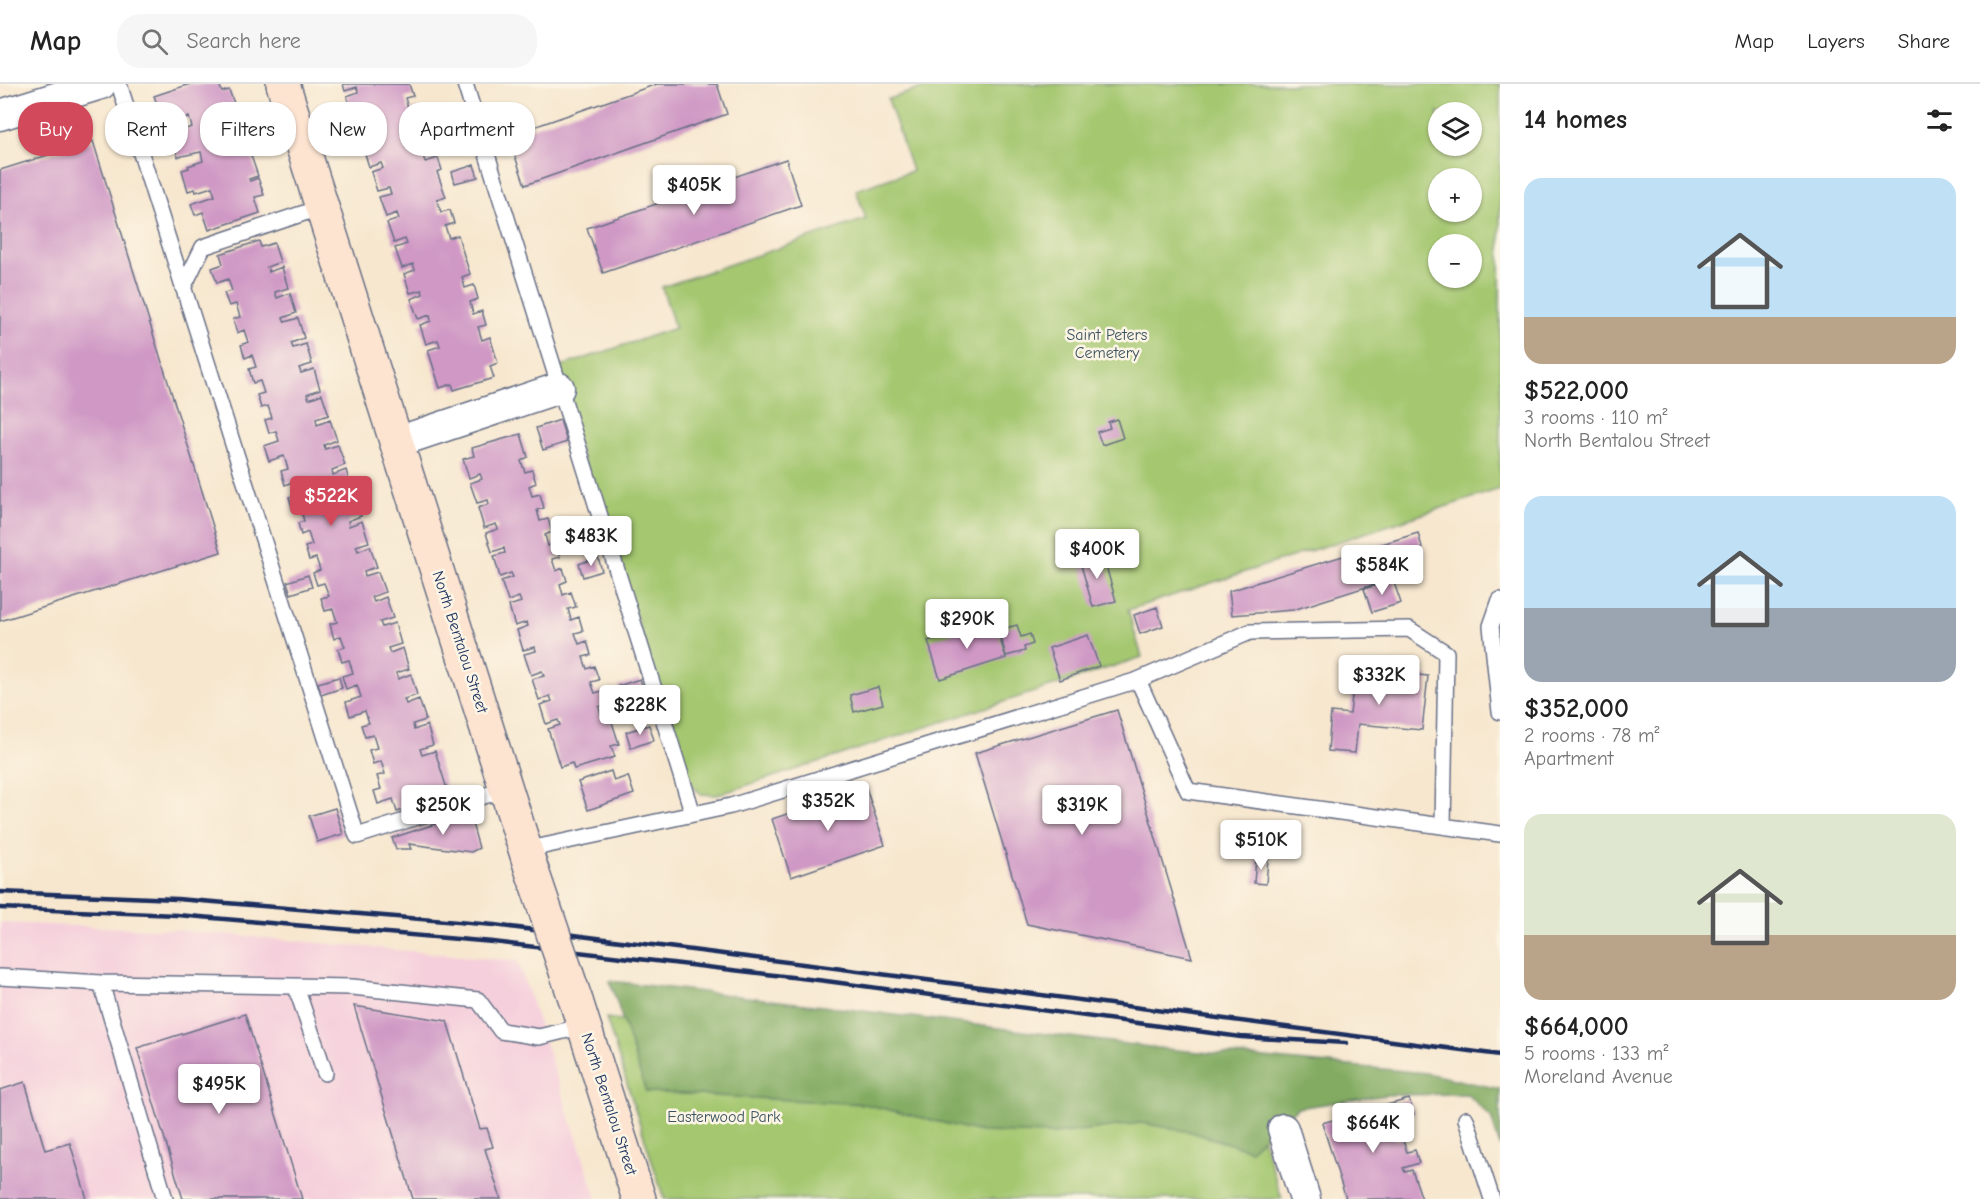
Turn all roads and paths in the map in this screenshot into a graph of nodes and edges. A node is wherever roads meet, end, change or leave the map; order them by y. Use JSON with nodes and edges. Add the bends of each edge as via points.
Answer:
{"nodes":[{"id":1,"x":102,"y":84,"type":"edge"},
{"id":2,"x":118,"y":84,"type":"edge"},
{"id":3,"x":283,"y":84,"type":"edge"},
{"id":4,"x":465,"y":84,"type":"edge"},
{"id":5,"x":0,"y":116,"type":"edge"},
{"id":6,"x":322,"y":207,"type":"junction"},
{"id":7,"x":183,"y":288,"type":"junction"},
{"id":8,"x":559,"y":388,"type":"junction"},
{"id":9,"x":397,"y":442,"type":"junction"},
{"id":10,"x":1500,"y":600,"type":"edge"},
{"id":11,"x":1138,"y":680,"type":"junction"},
{"id":12,"x":1500,"y":712,"type":"edge"},
{"id":13,"x":506,"y":789,"type":"junction"},
{"id":14,"x":693,"y":814,"type":"junction"},
{"id":15,"x":1443,"y":826,"type":"junction"},
{"id":16,"x":1500,"y":834,"type":"edge"},
{"id":17,"x":529,"y":861,"type":"junction"},
{"id":18,"x":0,"y":977,"type":"edge"},
{"id":19,"x":101,"y":983,"type":"junction"},
{"id":20,"x":296,"y":987,"type":"junction"},
{"id":21,"x":580,"y":1014,"type":"junction"},
{"id":22,"x":325,"y":1073,"type":"dead end"},
{"id":23,"x":1466,"y":1119,"type":"dead end"},
{"id":24,"x":1282,"y":1128,"type":"dead end"},
{"id":25,"x":165,"y":1199,"type":"edge"},
{"id":26,"x":639,"y":1199,"type":"edge"},
{"id":27,"x":1305,"y":1199,"type":"edge"},
{"id":28,"x":1492,"y":1199,"type":"edge"}],
"edges":[{"from":1,"to":5,"type":"street"},
{"from":2,"to":7,"type":"lane"},
{"from":3,"to":6,"type":"street","name":"North Bentalou Street"},
{"from":4,"to":8,"type":"lane"},
{"from":6,"to":7,"type":"lane","via":[[203,247]]},
{"from":6,"to":9,"type":"street","name":"North Bentalou Street"},
{"from":7,"to":13,"type":"lane","via":[[357,836]]},
{"from":8,"to":9,"type":"street"},
{"from":8,"to":14,"type":"lane"},
{"from":9,"to":13,"type":"street","name":"North Bentalou Street"},
{"from":10,"to":12,"type":"lane","via":[[1491,626]]},
{"from":11,"to":14,"type":"lane","via":[[731,806]]},
{"from":11,"to":15,"type":"lane","via":[[1188,791]]},
{"from":11,"to":15,"type":"lane","via":[[1250,632],[1409,628],[1446,653]]},
{"from":13,"to":17,"type":"street","name":"North Bentalou Street"},
{"from":14,"to":17,"type":"lane"},
{"from":15,"to":16,"type":"lane"},
{"from":17,"to":21,"type":"street","name":"North Bentalou Street","bridge":true},
{"from":18,"to":19,"type":"lane"},
{"from":19,"to":20,"type":"lane"},
{"from":19,"to":25,"type":"lane"},
{"from":20,"to":21,"type":"lane","via":[[352,987],[478,1000],[501,1031],[539,1037]]},
{"from":20,"to":22,"type":"lane"},
{"from":21,"to":26,"type":"street","name":"North Bentalou Street"},
{"from":23,"to":28,"type":"lane"},
{"from":24,"to":27,"type":"street"}]}
